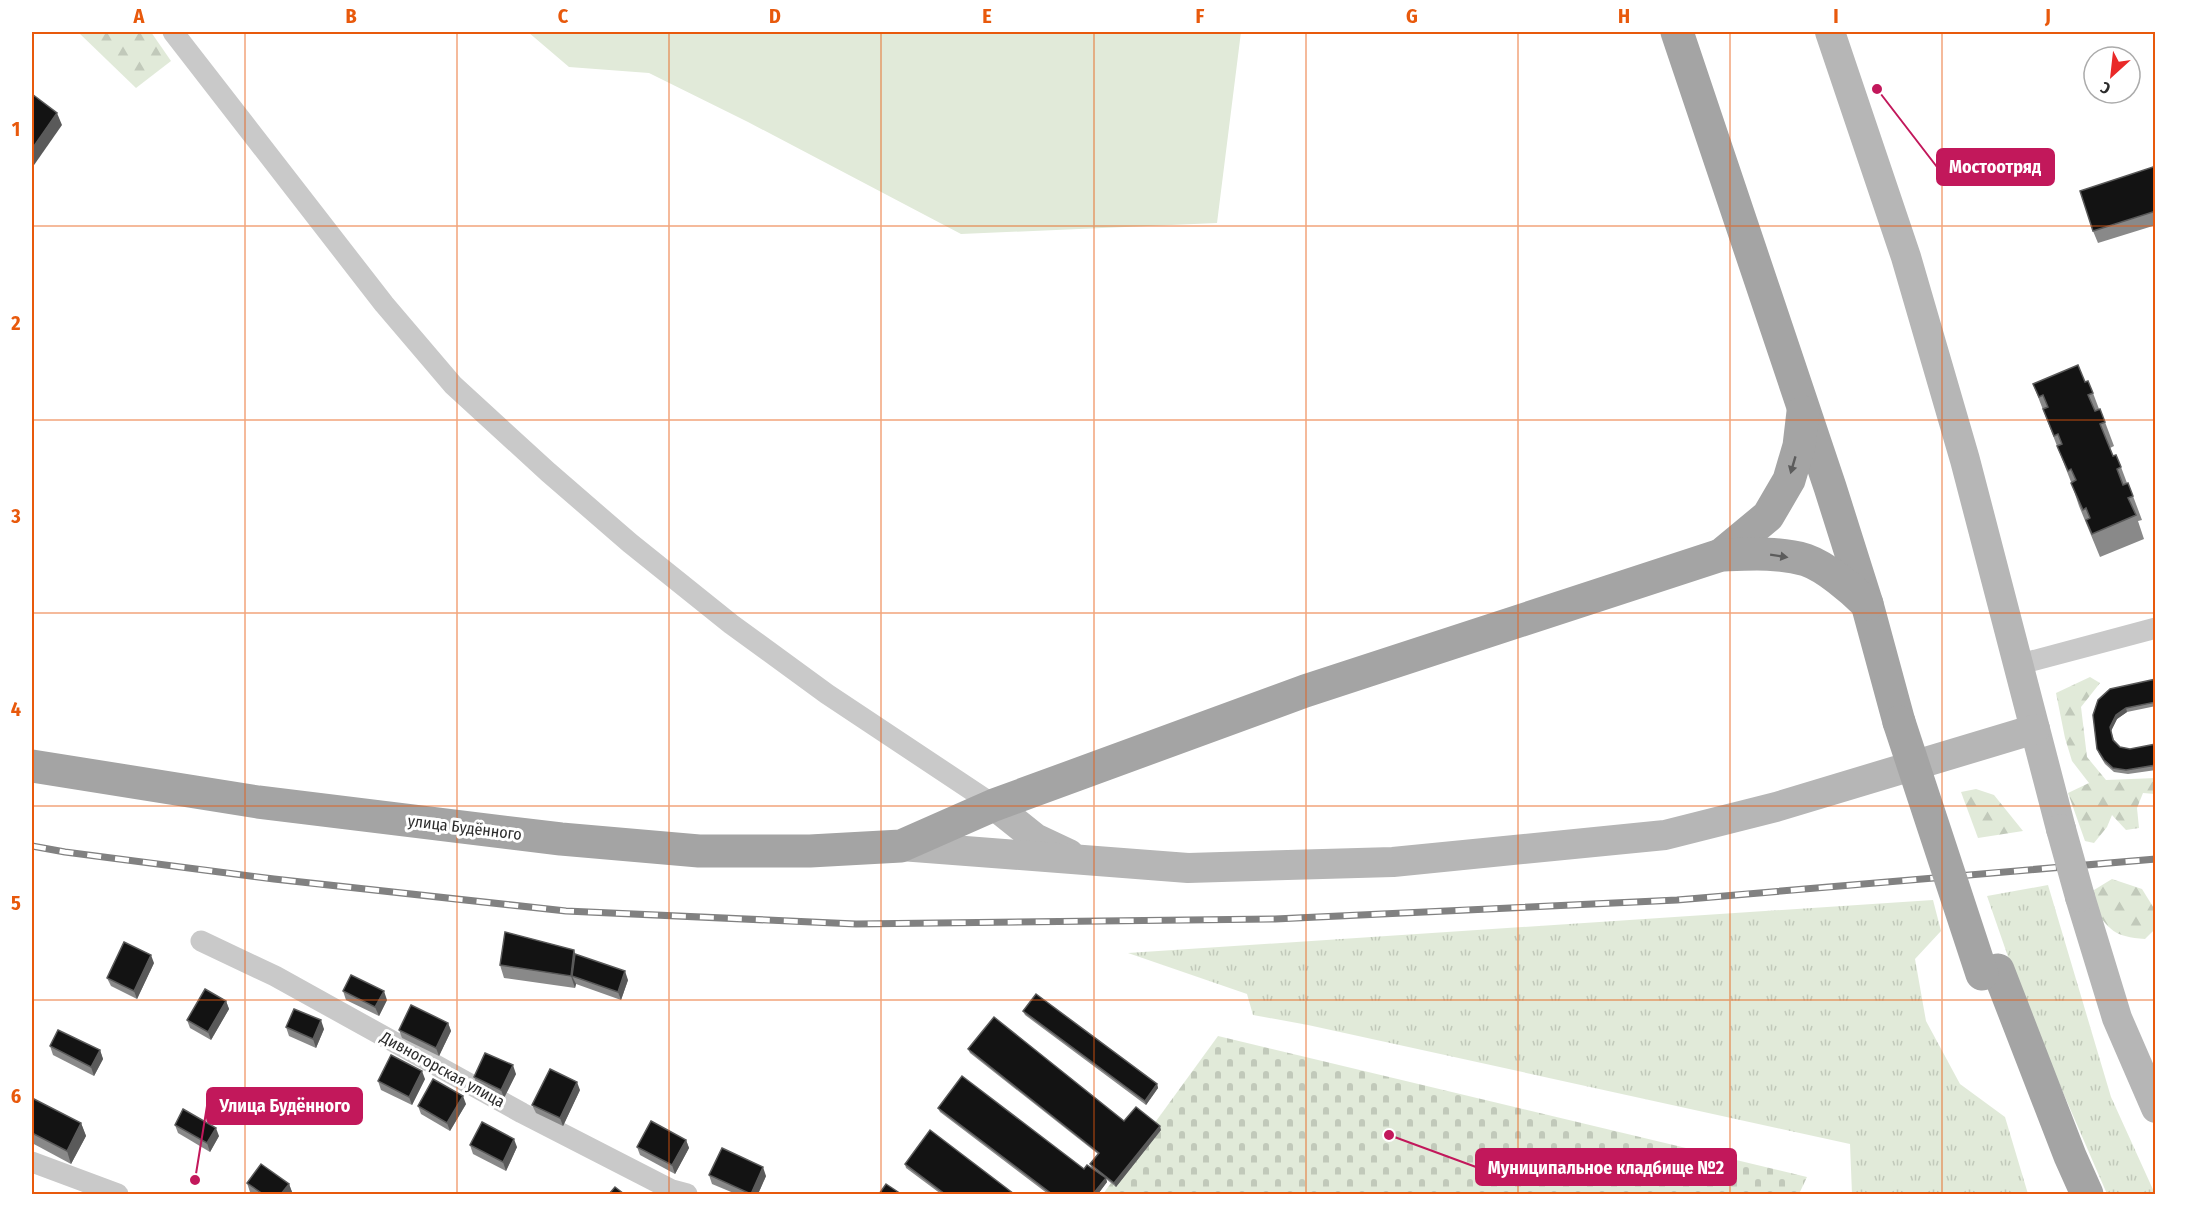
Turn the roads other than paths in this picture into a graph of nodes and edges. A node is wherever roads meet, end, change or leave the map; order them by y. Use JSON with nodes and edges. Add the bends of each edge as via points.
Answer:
{"nodes":[{"id":1,"x":173,"y":32,"type":"edge"},
{"id":2,"x":1677,"y":32,"type":"edge"},
{"id":3,"x":1699,"y":32,"type":"edge"},
{"id":4,"x":1830,"y":32,"type":"edge"},
{"id":5,"x":1803,"y":407,"type":"junction"},
{"id":6,"x":1721,"y":555,"type":"junction"},
{"id":7,"x":1867,"y":604,"type":"junction"},
{"id":8,"x":2156,"y":628,"type":"edge"},
{"id":9,"x":2017,"y":665,"type":"junction"},
{"id":10,"x":1909,"y":722,"type":"junction"},
{"id":11,"x":2035,"y":729,"type":"junction"},
{"id":12,"x":32,"y":766,"type":"edge"},
{"id":13,"x":994,"y":805,"type":"junction"},
{"id":14,"x":901,"y":846,"type":"junction"},
{"id":15,"x":1085,"y":862,"type":"junction"},
{"id":16,"x":201,"y":941,"type":"dead end"},
{"id":17,"x":1990,"y":972,"type":"junction"},
{"id":18,"x":2156,"y":1108,"type":"edge"},
{"id":19,"x":32,"y":1162,"type":"edge"},
{"id":20,"x":82,"y":1189,"type":"edge"},
{"id":21,"x":676,"y":1193,"type":"edge"},
{"id":22,"x":118,"y":1194,"type":"edge"},
{"id":23,"x":2068,"y":1194,"type":"edge"},
{"id":24,"x":2087,"y":1194,"type":"edge"}],
"edges":[{"from":1,"to":13,"type":"street","via":[[384,304],[453,385],[613,529],[731,624],[827,694]]},
{"from":2,"to":5,"type":"main road"},
{"from":3,"to":10,"type":"main road","via":[[1850,487]]},
{"from":4,"to":9,"type":"street","via":[[1906,257],[1965,460]]},
{"from":5,"to":6,"type":"main road","one_way":true,"via":[[1799,446],[1789,480],[1768,516]]},
{"from":5,"to":7,"type":"main road"},
{"from":6,"to":7,"type":"main road","one_way":true,"via":[[1768,554],[1807,560],[1847,585]]},
{"from":6,"to":13,"type":"main road","via":[[1305,691]]},
{"from":7,"to":10,"type":"main road"},
{"from":8,"to":9,"type":"street"},
{"from":9,"to":11,"type":"street"},
{"from":10,"to":17,"type":"main road","bridge":true},
{"from":11,"to":15,"type":"street","via":[[1776,807],[1665,835],[1393,862],[1188,868]]},
{"from":11,"to":18,"type":"street","bridge":true,"via":[[2117,1018]]},
{"from":12,"to":14,"type":"main road","name":"улица Будённого","via":[[258,802],[561,839],[699,851]]},
{"from":13,"to":14,"type":"main road"},
{"from":13,"to":15,"type":"street","via":[[1035,838]]},
{"from":14,"to":15,"type":"street"},
{"from":16,"to":21,"type":"street","name":"Дивногорская улица","via":[[275,976]]},
{"from":17,"to":23,"type":"main road","via":[[2017,1070]]},
{"from":17,"to":24,"type":"main road"},
{"from":19,"to":20,"type":"street"},
{"from":20,"to":22,"type":"street"}]}
